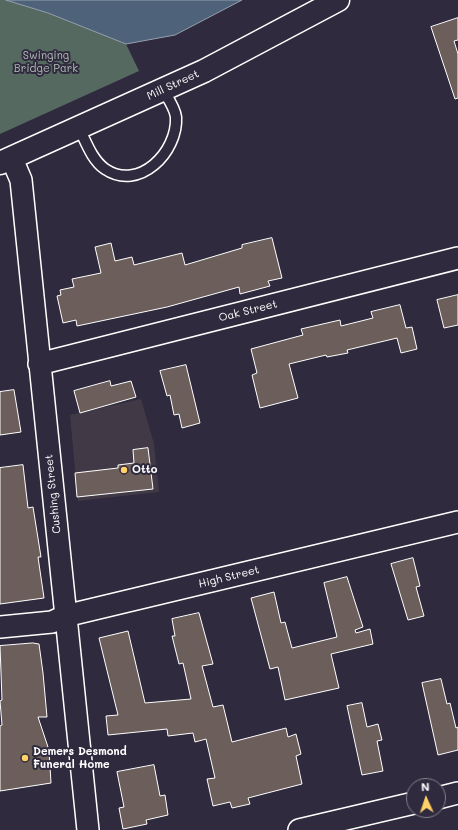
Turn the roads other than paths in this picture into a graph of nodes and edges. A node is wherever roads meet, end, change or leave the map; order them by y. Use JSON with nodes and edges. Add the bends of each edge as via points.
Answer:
{"nodes":[{"id":1,"x":338,"y":0,"type":"edge"},
{"id":2,"x":164,"y":90,"type":"junction"},
{"id":3,"x":79,"y":128,"type":"junction"},
{"id":4,"x":4,"y":162,"type":"edge"},
{"id":5,"x":458,"y":258,"type":"edge"},
{"id":6,"x":39,"y":364,"type":"junction"},
{"id":7,"x":458,"y":522,"type":"edge"},
{"id":8,"x":65,"y":616,"type":"junction"},
{"id":9,"x":0,"y":627,"type":"edge"},
{"id":10,"x":458,"y":793,"type":"edge"},
{"id":11,"x":446,"y":796,"type":"edge"},
{"id":12,"x":406,"y":805,"type":"edge"},
{"id":13,"x":88,"y":830,"type":"edge"},
{"id":14,"x":299,"y":830,"type":"edge"}],
"edges":[{"from":1,"to":2,"type":"highway","name":"Mill Street"},
{"from":2,"to":3,"type":"highway","name":"Mill Street"},
{"from":2,"to":3,"type":"lane","via":[[174,110],[175,128],[167,151],[148,170],[132,175],[117,175],[104,169],[89,149]]},
{"from":3,"to":4,"type":"highway","name":"Mill Street"},
{"from":4,"to":6,"type":"street","name":"Cushing Street","via":[[21,180]]},
{"from":5,"to":6,"type":"street","name":"Oak Street"},
{"from":6,"to":8,"type":"street","name":"Cushing Street"},
{"from":7,"to":8,"type":"street","name":"High Street"},
{"from":8,"to":9,"type":"street","name":"High Street","via":[[52,622]]},
{"from":8,"to":13,"type":"street","name":"Cushing Street"},
{"from":10,"to":11,"type":"street"},
{"from":12,"to":14,"type":"street"}]}
